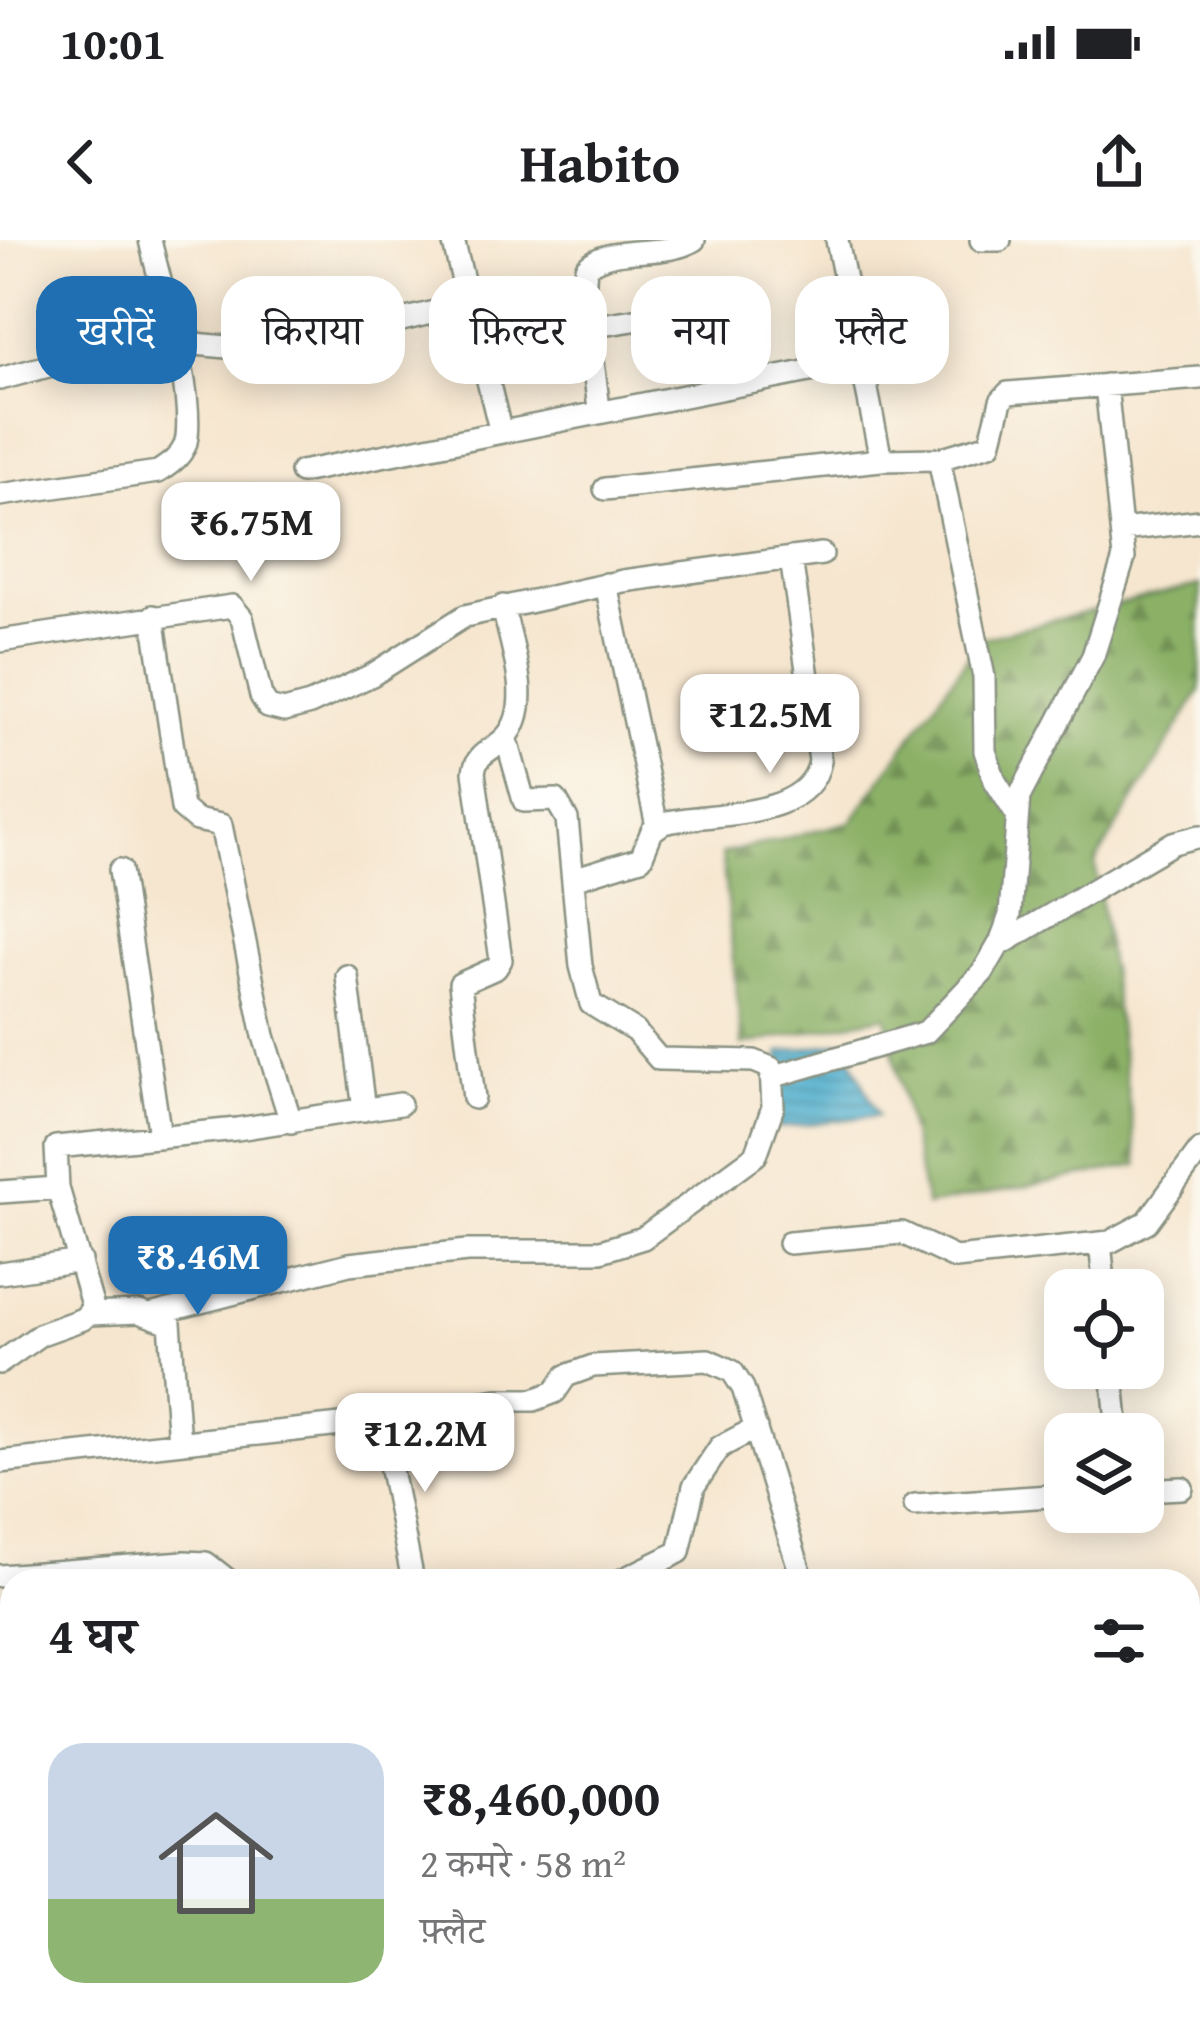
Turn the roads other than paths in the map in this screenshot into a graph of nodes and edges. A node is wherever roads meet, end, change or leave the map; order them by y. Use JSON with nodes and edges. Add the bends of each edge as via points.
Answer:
{"nodes":[{"id":1,"x":150,"y":240,"type":"edge"},
{"id":2,"x":453,"y":240,"type":"edge"},
{"id":3,"x":694,"y":240,"type":"edge"},
{"id":4,"x":837,"y":240,"type":"edge"},
{"id":5,"x":981,"y":240,"type":"edge"},
{"id":6,"x":1000,"y":240,"type":"edge"},
{"id":7,"x":158,"y":276,"type":"edge"},
{"id":8,"x":463,"y":276,"type":"edge"},
{"id":9,"x":584,"y":276,"type":"edge"},
{"id":10,"x":844,"y":276,"type":"edge"},
{"id":11,"x":429,"y":313,"type":"edge"},
{"id":12,"x":197,"y":344,"type":"edge"},
{"id":13,"x":36,"y":369,"type":"edge"},
{"id":14,"x":795,"y":373,"type":"edge"},
{"id":15,"x":1200,"y":378,"type":"edge"},
{"id":16,"x":0,"y":379,"type":"edge"},
{"id":17,"x":179,"y":384,"type":"edge"},
{"id":18,"x":490,"y":384,"type":"edge"},
{"id":19,"x":596,"y":384,"type":"edge"},
{"id":20,"x":865,"y":384,"type":"edge"},
{"id":21,"x":1106,"y":385,"type":"junction"},
{"id":22,"x":599,"y":410,"type":"junction"},
{"id":23,"x":500,"y":429,"type":"junction"},
{"id":24,"x":939,"y":459,"type":"junction"},
{"id":25,"x":881,"y":460,"type":"junction"},
{"id":26,"x":301,"y":472,"type":"dead end"},
{"id":27,"x":605,"y":489,"type":"dead end"},
{"id":28,"x":0,"y":495,"type":"edge"},
{"id":29,"x":1200,"y":520,"type":"edge"},
{"id":30,"x":1123,"y":530,"type":"junction"},
{"id":31,"x":822,"y":554,"type":"dead end"},
{"id":32,"x":791,"y":558,"type":"junction"},
{"id":33,"x":606,"y":584,"type":"junction"},
{"id":34,"x":503,"y":606,"type":"junction"},
{"id":35,"x":153,"y":616,"type":"junction"},
{"id":36,"x":0,"y":641,"type":"edge"},
{"id":37,"x":506,"y":737,"type":"junction"},
{"id":38,"x":1014,"y":811,"type":"junction"},
{"id":39,"x":657,"y":826,"type":"junction"},
{"id":40,"x":1200,"y":836,"type":"edge"},
{"id":41,"x":120,"y":870,"type":"dead end"},
{"id":42,"x":573,"y":879,"type":"junction"},
{"id":43,"x":998,"y":946,"type":"junction"},
{"id":44,"x":347,"y":976,"type":"dead end"},
{"id":45,"x":775,"y":1076,"type":"junction"},
{"id":46,"x":474,"y":1098,"type":"dead end"},
{"id":47,"x":400,"y":1104,"type":"dead end"},
{"id":48,"x":364,"y":1110,"type":"junction"},
{"id":49,"x":291,"y":1122,"type":"junction"},
{"id":50,"x":160,"y":1136,"type":"junction"},
{"id":51,"x":1200,"y":1150,"type":"edge"},
{"id":52,"x":58,"y":1188,"type":"junction"},
{"id":53,"x":0,"y":1192,"type":"edge"},
{"id":54,"x":790,"y":1243,"type":"dead end"},
{"id":55,"x":1100,"y":1243,"type":"junction"},
{"id":56,"x":81,"y":1261,"type":"junction"},
{"id":57,"x":1103,"y":1269,"type":"edge"},
{"id":58,"x":0,"y":1273,"type":"edge"},
{"id":59,"x":90,"y":1314,"type":"junction"},
{"id":60,"x":154,"y":1314,"type":"junction"},
{"id":61,"x":0,"y":1364,"type":"edge"},
{"id":62,"x":381,"y":1419,"type":"junction"},
{"id":63,"x":756,"y":1428,"type":"junction"},
{"id":64,"x":179,"y":1442,"type":"junction"},
{"id":65,"x":0,"y":1462,"type":"edge"},
{"id":66,"x":1181,"y":1487,"type":"dead end"},
{"id":67,"x":1164,"y":1488,"type":"edge"},
{"id":68,"x":1044,"y":1496,"type":"edge"},
{"id":69,"x":915,"y":1505,"type":"dead end"},
{"id":70,"x":92,"y":1569,"type":"edge"},
{"id":71,"x":214,"y":1569,"type":"edge"},
{"id":72,"x":411,"y":1569,"type":"edge"},
{"id":73,"x":645,"y":1569,"type":"edge"},
{"id":74,"x":799,"y":1569,"type":"edge"}],
"edges":[{"from":1,"to":7,"type":"street"},
{"from":2,"to":8,"type":"street"},
{"from":3,"to":9,"type":"street","via":[[591,261]]},
{"from":4,"to":10,"type":"street"},
{"from":5,"to":6,"type":"street"},
{"from":11,"to":12,"type":"street","via":[[309,343]]},
{"from":13,"to":16,"type":"street"},
{"from":14,"to":22,"type":"street"},
{"from":15,"to":21,"type":"street"},
{"from":17,"to":28,"type":"street","via":[[187,439],[177,460],[158,472]]},
{"from":18,"to":23,"type":"street"},
{"from":19,"to":22,"type":"street"},
{"from":20,"to":25,"type":"street"},
{"from":21,"to":24,"type":"street","via":[[1008,393],[989,444]]},
{"from":21,"to":30,"type":"street"},
{"from":22,"to":23,"type":"street"},
{"from":23,"to":26,"type":"street"},
{"from":24,"to":25,"type":"street"},
{"from":24,"to":38,"type":"street","via":[[984,677],[986,751]]},
{"from":25,"to":27,"type":"street"},
{"from":29,"to":30,"type":"street"},
{"from":30,"to":38,"type":"street","via":[[1124,558],[1093,656]]},
{"from":31,"to":32,"type":"street"},
{"from":32,"to":33,"type":"street"},
{"from":32,"to":39,"type":"street","via":[[817,779],[791,800]]},
{"from":33,"to":34,"type":"street"},
{"from":33,"to":39,"type":"street"},
{"from":34,"to":35,"type":"street","via":[[465,616],[310,704],[275,712],[261,696],[238,610]]},
{"from":34,"to":37,"type":"street","via":[[521,703]]},
{"from":35,"to":36,"type":"street"},
{"from":35,"to":49,"type":"street","via":[[182,808],[196,820],[215,820],[224,834],[264,1036]]},
{"from":37,"to":42,"type":"street","via":[[524,801],[562,804]]},
{"from":37,"to":46,"type":"street","via":[[480,756],[474,772],[500,960],[460,984]]},
{"from":38,"to":43,"type":"street","via":[[1010,915]]},
{"from":39,"to":42,"type":"street","via":[[641,858]]},
{"from":40,"to":43,"type":"street","via":[[1173,842]]},
{"from":41,"to":50,"type":"street"},
{"from":42,"to":45,"type":"street","via":[[591,1004],[622,1021],[659,1059],[754,1061]]},
{"from":43,"to":45,"type":"street","via":[[926,1032]]},
{"from":44,"to":48,"type":"street"},
{"from":45,"to":60,"type":"street","via":[[756,1155],[666,1224],[622,1246],[349,1264]]},
{"from":47,"to":48,"type":"street"},
{"from":48,"to":49,"type":"street"},
{"from":49,"to":50,"type":"street"},
{"from":50,"to":52,"type":"street","via":[[56,1147]]},
{"from":51,"to":55,"type":"street","via":[[1147,1222]]},
{"from":52,"to":53,"type":"street"},
{"from":52,"to":56,"type":"street"},
{"from":54,"to":55,"type":"street","via":[[902,1233],[955,1258]]},
{"from":55,"to":57,"type":"street"},
{"from":56,"to":58,"type":"street"},
{"from":56,"to":59,"type":"street"},
{"from":59,"to":60,"type":"street"},
{"from":59,"to":61,"type":"street","via":[[40,1334]]},
{"from":60,"to":64,"type":"street","via":[[170,1323],[174,1338]]},
{"from":62,"to":63,"type":"street","via":[[546,1398],[566,1376],[593,1366],[708,1360],[732,1371]]},
{"from":62,"to":64,"type":"street"},
{"from":62,"to":72,"type":"street"},
{"from":63,"to":73,"type":"street","via":[[720,1448],[694,1486],[680,1552]]},
{"from":63,"to":74,"type":"street"},
{"from":64,"to":65,"type":"street"},
{"from":66,"to":67,"type":"street"},
{"from":68,"to":69,"type":"street"},
{"from":70,"to":71,"type":"street","via":[[184,1562]]}]}
